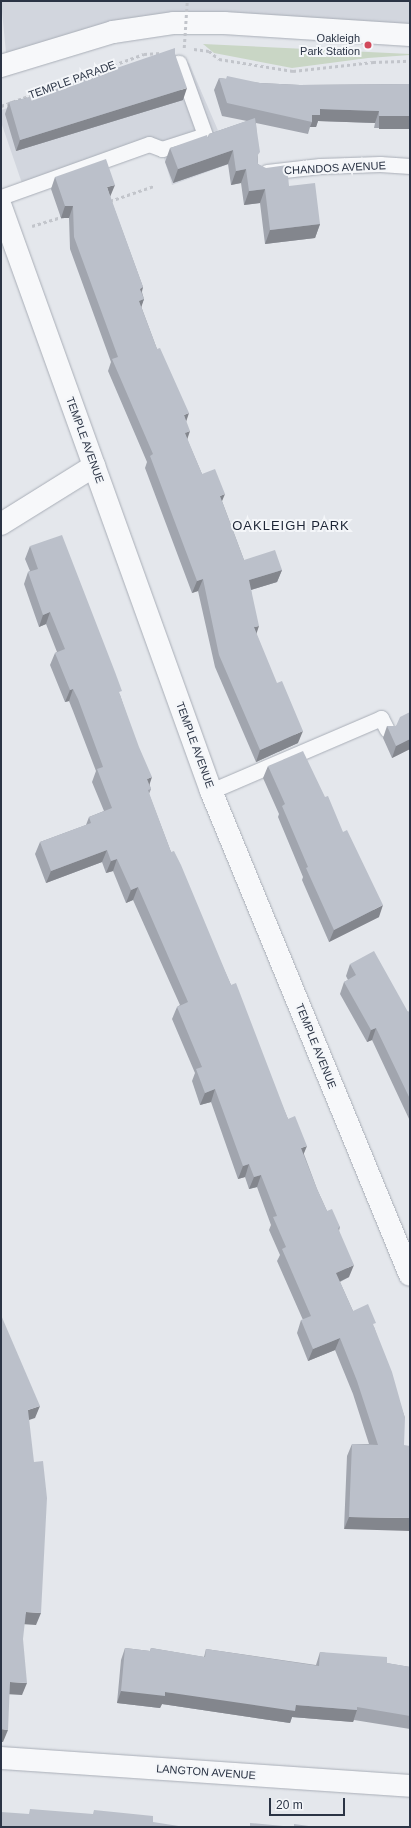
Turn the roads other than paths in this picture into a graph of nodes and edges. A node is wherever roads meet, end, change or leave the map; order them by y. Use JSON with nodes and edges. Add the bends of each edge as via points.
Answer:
{"nodes":[{"id":1,"x":410,"y":35,"type":"edge"},
{"id":2,"x":179,"y":63,"type":"edge"},
{"id":3,"x":1,"y":66,"type":"edge"},
{"id":4,"x":410,"y":166,"type":"edge"},
{"id":5,"x":260,"y":173,"type":"edge"},
{"id":6,"x":1,"y":197,"type":"edge"},
{"id":7,"x":1,"y":207,"type":"edge"},
{"id":8,"x":9,"y":240,"type":"edge"},
{"id":9,"x":94,"y":466,"type":"junction"},
{"id":10,"x":1,"y":524,"type":"edge"},
{"id":11,"x":387,"y":730,"type":"edge"},
{"id":12,"x":211,"y":791,"type":"junction"},
{"id":13,"x":410,"y":1275,"type":"edge"},
{"id":14,"x":1,"y":1758,"type":"edge"},
{"id":15,"x":410,"y":1786,"type":"edge"}],
"edges":[{"from":1,"to":3,"type":"street","via":[[224,23],[174,23],[113,32]]},
{"from":2,"to":6,"type":"lane","via":[[205,135],[162,149],[149,144]]},
{"from":4,"to":5,"type":"lane","name":"CHANDOS AVENUE","via":[[320,166]]},
{"from":7,"to":8,"type":"street","name":"TEMPLE AVENUE"},
{"from":8,"to":9,"type":"street","name":"TEMPLE AVENUE"},
{"from":9,"to":10,"type":"street"},
{"from":9,"to":12,"type":"street","name":"TEMPLE AVENUE"},
{"from":11,"to":12,"type":"lane","via":[[382,718]]},
{"from":12,"to":13,"type":"street","name":"TEMPLE AVENUE"},
{"from":14,"to":15,"type":"street","name":"LANGTON AVENUE"}]}
